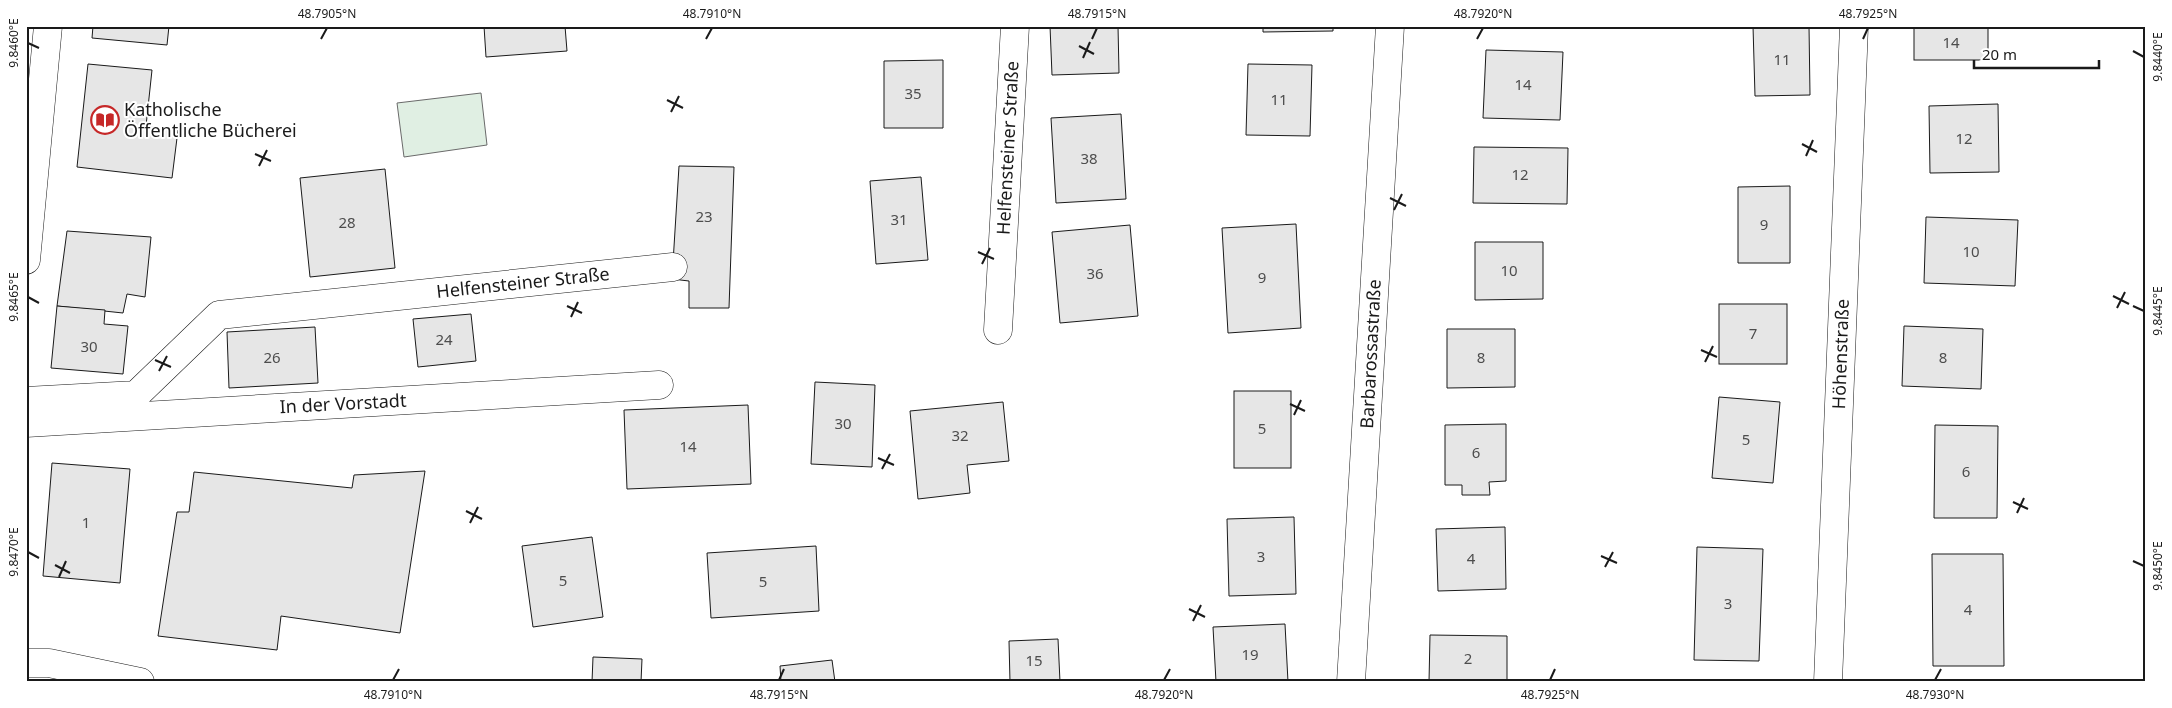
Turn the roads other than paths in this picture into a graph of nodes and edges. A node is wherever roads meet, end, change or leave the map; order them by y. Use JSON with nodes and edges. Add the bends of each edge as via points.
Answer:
{"nodes":[{"id":1,"x":48,"y":26,"type":"edge"},
{"id":2,"x":1015,"y":26,"type":"edge"},
{"id":3,"x":1390,"y":26,"type":"edge"},
{"id":4,"x":1854,"y":26,"type":"edge"},
{"id":5,"x":26,"y":260,"type":"edge"},
{"id":6,"x":673,"y":266,"type":"dead end"},
{"id":7,"x":998,"y":330,"type":"dead end"},
{"id":8,"x":659,"y":385,"type":"dead end"},
{"id":9,"x":26,"y":401,"type":"edge"},
{"id":10,"x":26,"y":423,"type":"edge"},
{"id":11,"x":26,"y":663,"type":"edge"},
{"id":12,"x":140,"y":682,"type":"edge"},
{"id":13,"x":1351,"y":682,"type":"edge"},
{"id":14,"x":1828,"y":682,"type":"edge"}],
"edges":[{"from":1,"to":5,"type":"street"},
{"from":2,"to":7,"type":"street","name":"Helfensteiner Straße"},
{"from":3,"to":13,"type":"street","name":"Barbarossastraße"},
{"from":4,"to":14,"type":"street","name":"Höhenstraße"},
{"from":6,"to":9,"type":"street","name":"Helfensteiner Straße","via":[[219,315],[136,395]]},
{"from":8,"to":10,"type":"street","name":"In der Vorstadt"},
{"from":11,"to":12,"type":"street","via":[[49,663]]}]}
